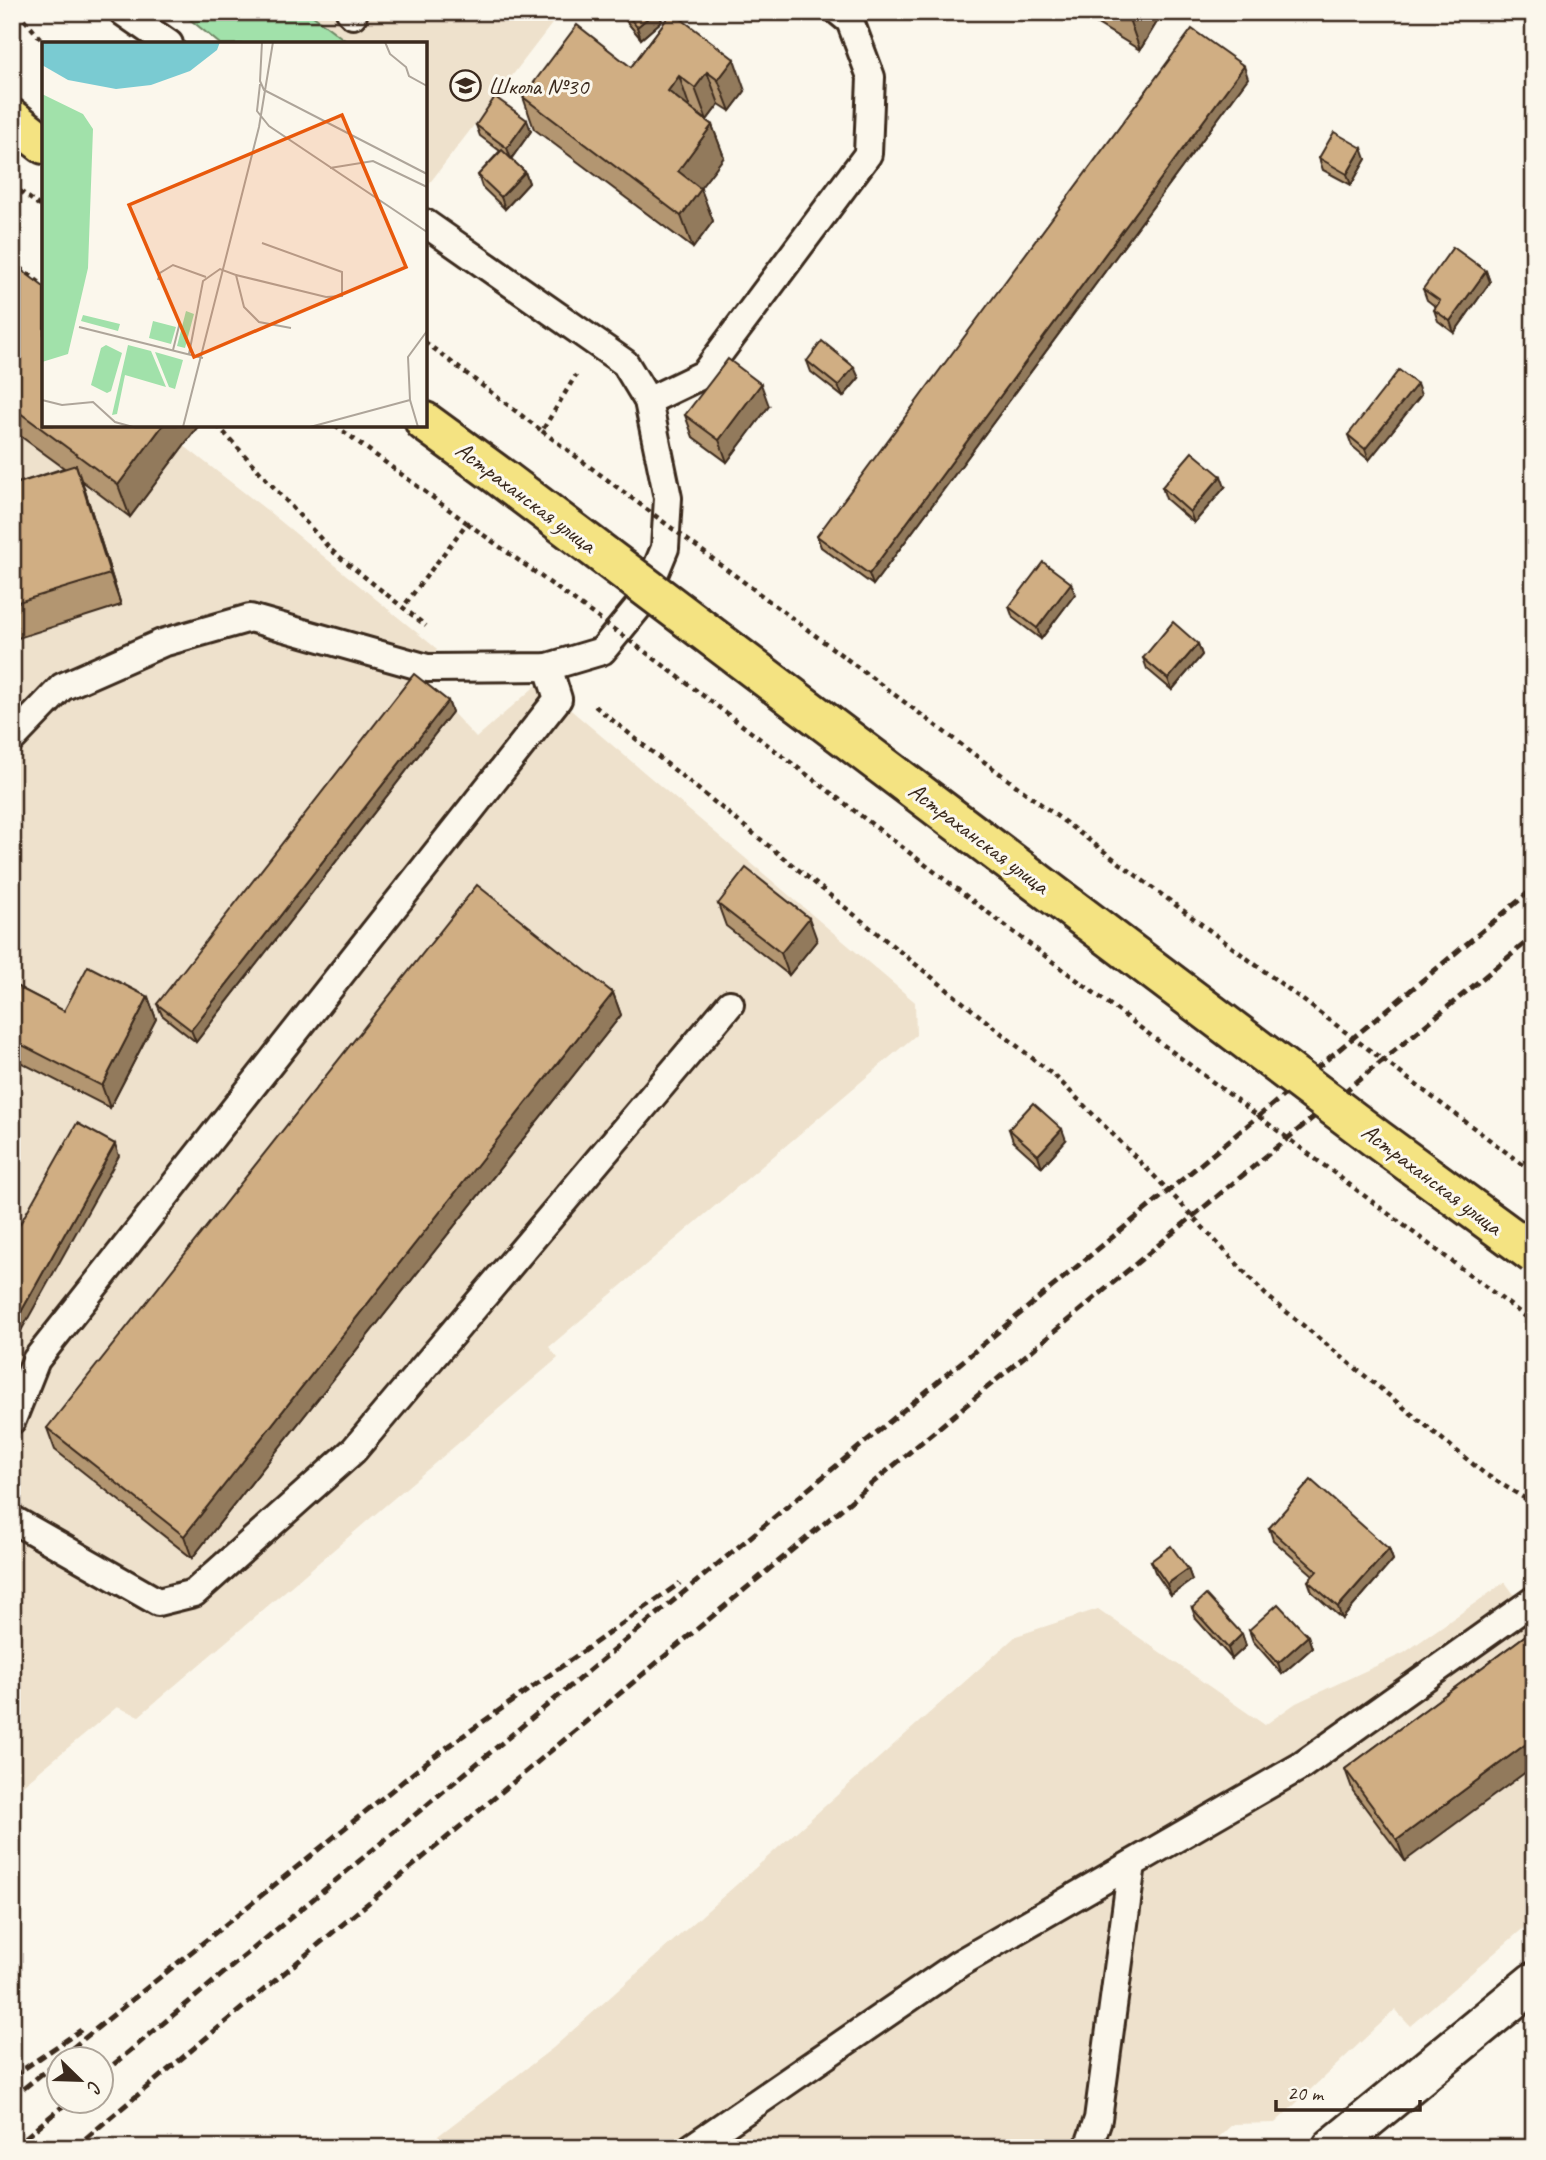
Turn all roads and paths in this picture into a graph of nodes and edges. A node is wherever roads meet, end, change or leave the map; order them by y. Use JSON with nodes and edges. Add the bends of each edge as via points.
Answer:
{"nodes":[{"id":1,"x":18,"y":12,"type":"edge"},
{"id":2,"x":123,"y":12,"type":"edge"},
{"id":3,"x":839,"y":12,"type":"edge"},
{"id":4,"x":44,"y":42,"type":"edge"},
{"id":5,"x":166,"y":42,"type":"edge"},
{"id":6,"x":12,"y":119,"type":"edge"},
{"id":7,"x":42,"y":142,"type":"edge"},
{"id":8,"x":12,"y":185,"type":"edge"},
{"id":9,"x":42,"y":208,"type":"edge"},
{"id":10,"x":427,"y":224,"type":"edge"},
{"id":11,"x":12,"y":261,"type":"edge"},
{"id":12,"x":42,"y":284,"type":"edge"},
{"id":13,"x":427,"y":343,"type":"edge"},
{"id":14,"x":597,"y":343,"type":"junction"},
{"id":15,"x":648,"y":401,"type":"junction"},
{"id":16,"x":427,"y":423,"type":"edge"},
{"id":17,"x":219,"y":427,"type":"edge"},
{"id":18,"x":338,"y":427,"type":"edge"},
{"id":19,"x":542,"y":431,"type":"junction"},
{"id":20,"x":467,"y":523,"type":"junction"},
{"id":21,"x":403,"y":607,"type":"junction"},
{"id":22,"x":434,"y":631,"type":"dead end"},
{"id":23,"x":548,"y":667,"type":"junction"},
{"id":24,"x":12,"y":739,"type":"edge"},
{"id":25,"x":730,"y":1004,"type":"dead end"},
{"id":26,"x":1534,"y":1173,"type":"edge"},
{"id":27,"x":1534,"y":1254,"type":"edge"},
{"id":28,"x":1534,"y":1323,"type":"edge"},
{"id":29,"x":12,"y":1420,"type":"edge"},
{"id":30,"x":1534,"y":1504,"type":"edge"},
{"id":31,"x":12,"y":1519,"type":"edge"},
{"id":32,"x":1534,"y":1600,"type":"edge"},
{"id":33,"x":1132,"y":1864,"type":"junction"},
{"id":34,"x":1534,"y":1982,"type":"edge"},
{"id":35,"x":691,"y":2148,"type":"edge"},
{"id":36,"x":1088,"y":2148,"type":"edge"},
{"id":37,"x":1332,"y":2148,"type":"edge"}],
"edges":[{"from":1,"to":4,"type":"path"},
{"from":2,"to":5,"type":"lane"},
{"from":3,"to":15,"type":"lane","via":[[850,21],[871,77],[867,154],[704,374]]},
{"from":6,"to":7,"type":"main road"},
{"from":8,"to":9,"type":"path"},
{"from":10,"to":14,"type":"lane"},
{"from":11,"to":12,"type":"path"},
{"from":13,"to":19,"type":"path"},
{"from":14,"to":15,"type":"lane","via":[[625,363]]},
{"from":14,"to":19,"type":"path"},
{"from":15,"to":23,"type":"lane","via":[[668,498],[665,548],[643,601],[602,651]]},
{"from":16,"to":27,"type":"main road","name":"Астраханская улица","bridge":true},
{"from":17,"to":21,"type":"path","via":[[331,550]]},
{"from":18,"to":20,"type":"path"},
{"from":19,"to":26,"type":"path","bridge":true},
{"from":20,"to":21,"type":"path"},
{"from":20,"to":28,"type":"path","bridge":true,"via":[[659,662]]},
{"from":21,"to":22,"type":"path"},
{"from":23,"to":24,"type":"lane","via":[[427,668],[250,618],[162,643],[62,687]]},
{"from":23,"to":29,"type":"lane","via":[[558,699],[36,1360]]},
{"from":23,"to":30,"type":"path","via":[[1057,1078],[1266,1295],[1485,1474]]},
{"from":25,"to":31,"type":"lane","via":[[354,1450],[194,1592],[158,1602]]},
{"from":32,"to":33,"type":"lane","via":[[1301,1766]]},
{"from":33,"to":35,"type":"lane","via":[[960,1963]]},
{"from":33,"to":36,"type":"lane","via":[[1098,2119]]},
{"from":34,"to":37,"type":"street"}]}
